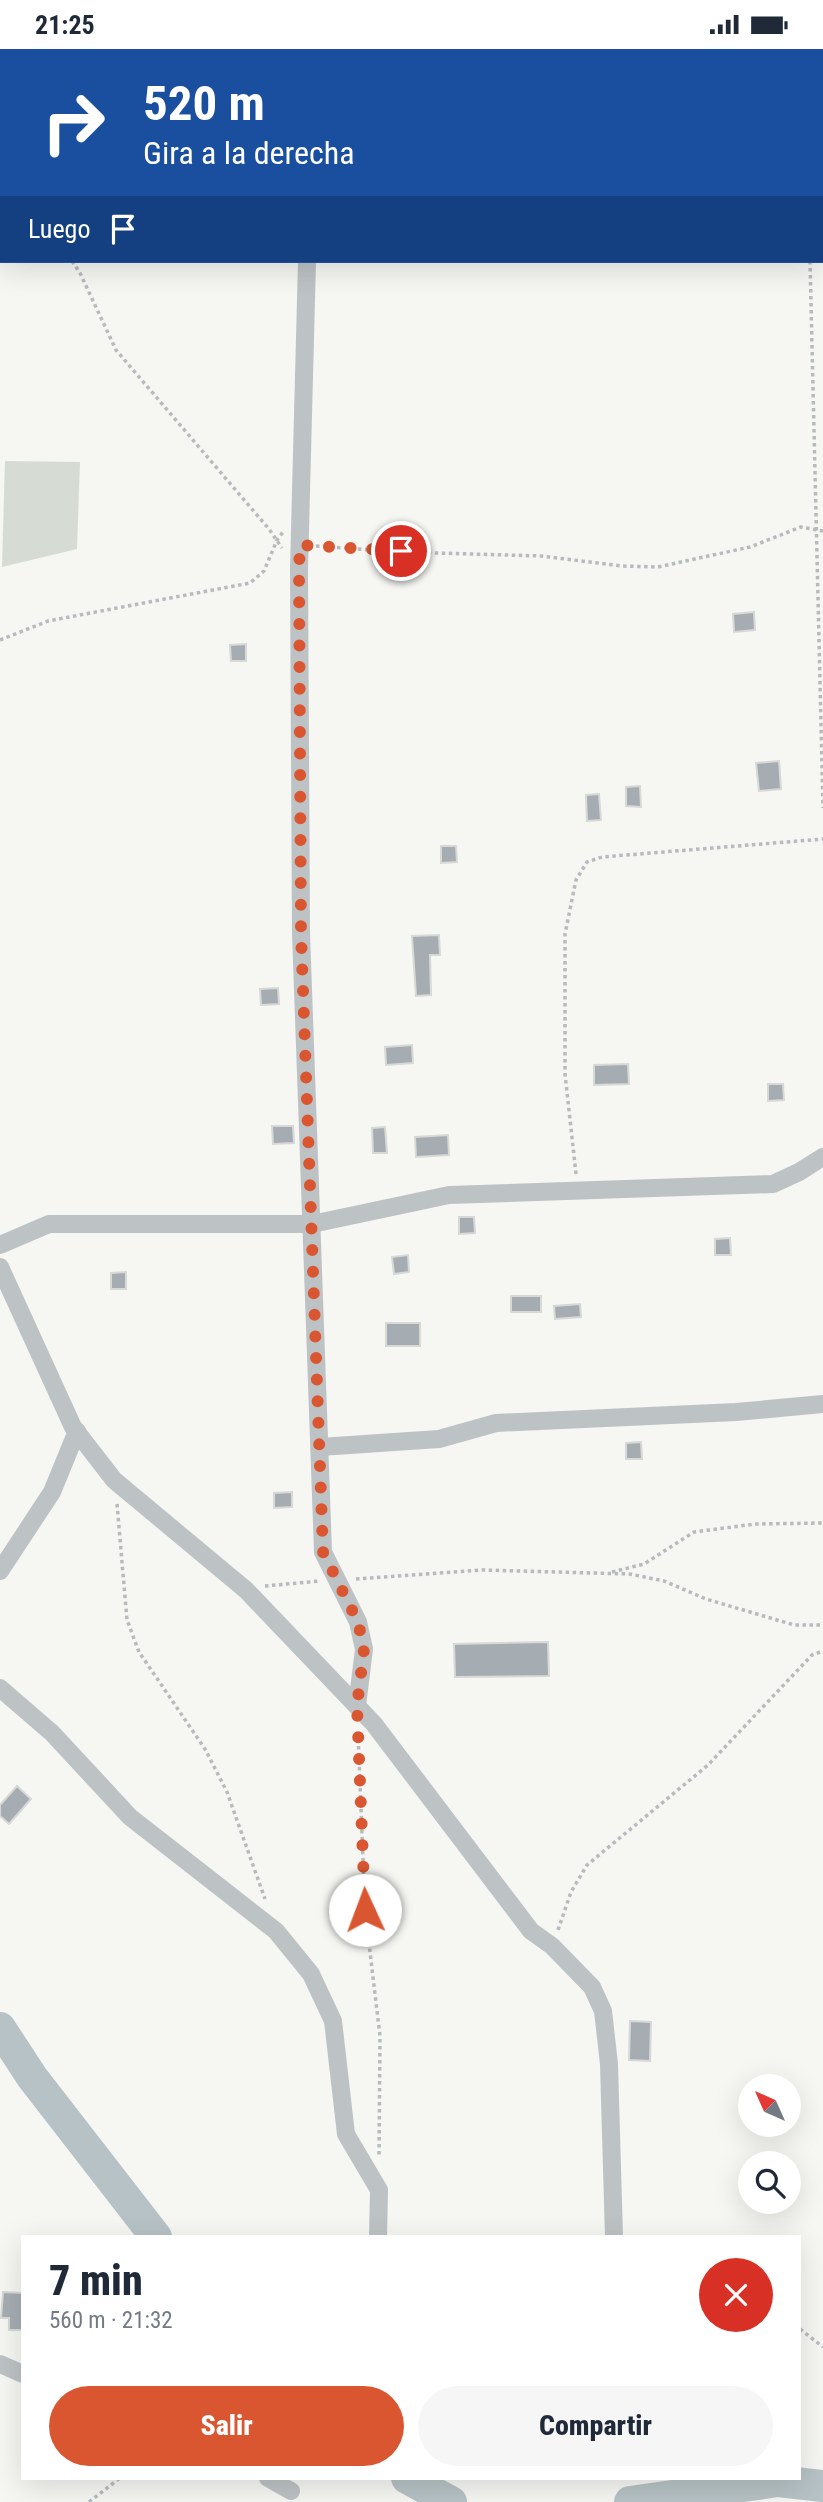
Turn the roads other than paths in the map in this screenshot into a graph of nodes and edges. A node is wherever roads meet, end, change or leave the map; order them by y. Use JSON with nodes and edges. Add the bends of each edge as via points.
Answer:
{"nodes":[{"id":1,"x":307,"y":263,"type":"edge"},
{"id":2,"x":823,"y":1157,"type":"edge"},
{"id":3,"x":312,"y":1224,"type":"junction"},
{"id":4,"x":0,"y":1245,"type":"edge"},
{"id":5,"x":0,"y":1267,"type":"edge"},
{"id":6,"x":823,"y":1404,"type":"edge"},
{"id":7,"x":77,"y":1431,"type":"junction"},
{"id":8,"x":320,"y":1447,"type":"junction"},
{"id":9,"x":0,"y":1571,"type":"edge"},
{"id":10,"x":0,"y":1688,"type":"edge"},
{"id":11,"x":357,"y":1706,"type":"junction"},
{"id":12,"x":378,"y":2235,"type":"edge"},
{"id":13,"x":614,"y":2235,"type":"edge"},
{"id":14,"x":0,"y":2364,"type":"edge"},
{"id":15,"x":21,"y":2373,"type":"edge"},
{"id":16,"x":272,"y":2480,"type":"edge"},
{"id":17,"x":291,"y":2491,"type":"dead end"}],
"edges":[{"from":1,"to":3,"type":"street","via":[[299,569],[301,933]]},
{"from":2,"to":3,"type":"street","via":[[773,1184],[449,1195]]},
{"from":3,"to":4,"type":"street","via":[[49,1224]]},
{"from":3,"to":8,"type":"street"},
{"from":5,"to":7,"type":"street"},
{"from":6,"to":8,"type":"street","via":[[496,1423],[439,1439]]},
{"from":7,"to":9,"type":"street","via":[[52,1492]]},
{"from":7,"to":11,"type":"street","via":[[114,1480],[246,1590]]},
{"from":8,"to":11,"type":"street","via":[[323,1552],[358,1622],[364,1649]]},
{"from":10,"to":12,"type":"street","via":[[52,1733],[130,1817],[276,1931],[311,1974],[333,2021],[346,2134],[379,2190]]},
{"from":11,"to":13,"type":"street","via":[[531,1931],[592,1987],[603,2011],[609,2064]]},
{"from":14,"to":15,"type":"street"},
{"from":16,"to":17,"type":"street"}]}
